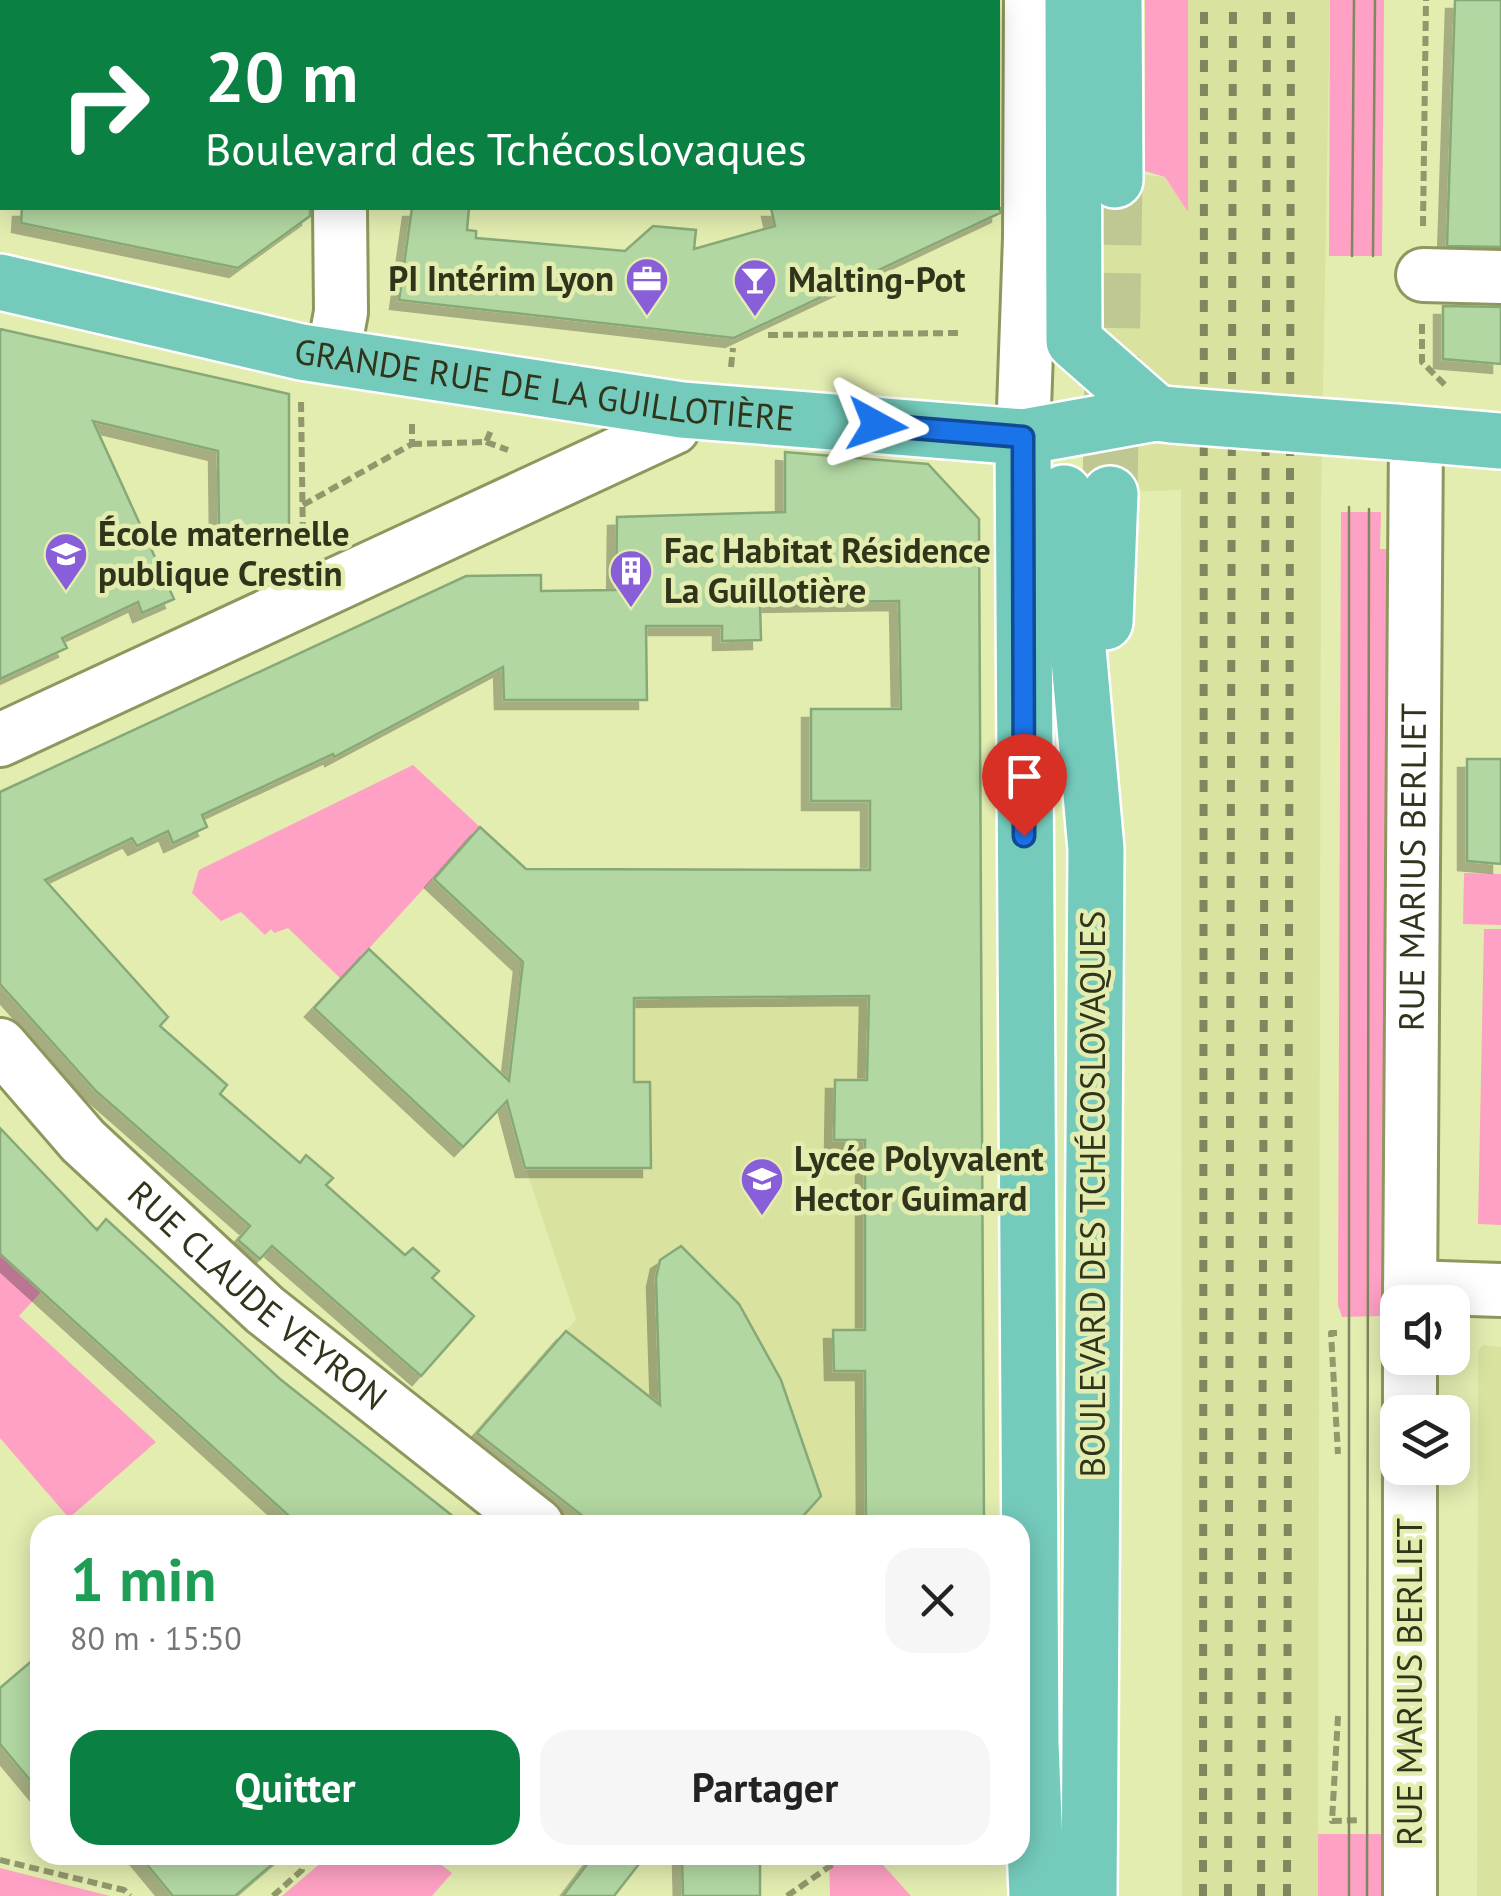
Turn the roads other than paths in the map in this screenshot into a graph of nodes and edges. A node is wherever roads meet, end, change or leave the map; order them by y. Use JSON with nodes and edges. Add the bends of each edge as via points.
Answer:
{"nodes":[{"id":1,"x":1031,"y":0,"type":"edge"},
{"id":2,"x":1073,"y":0,"type":"edge"},
{"id":3,"x":1114,"y":0,"type":"edge"},
{"id":4,"x":1115,"y":180,"type":"tunnel mouth"},
{"id":5,"x":340,"y":210,"type":"edge"},
{"id":6,"x":1422,"y":275,"type":"dead end"},
{"id":7,"x":1501,"y":277,"type":"edge"},
{"id":8,"x":0,"y":282,"type":"edge"},
{"id":9,"x":317,"y":372,"type":"junction"},
{"id":10,"x":682,"y":410,"type":"junction"},
{"id":11,"x":1164,"y":414,"type":"junction"},
{"id":12,"x":1405,"y":433,"type":"junction"},
{"id":13,"x":1023,"y":437,"type":"junction"},
{"id":14,"x":1501,"y":441,"type":"edge"},
{"id":15,"x":1087,"y":493,"type":"tunnel mouth"},
{"id":16,"x":0,"y":740,"type":"edge"},
{"id":17,"x":0,"y":1045,"type":"edge"},
{"id":18,"x":1410,"y":1285,"type":"edge"},
{"id":19,"x":1501,"y":1290,"type":"edge"},
{"id":20,"x":1470,"y":1291,"type":"edge"},
{"id":21,"x":1410,"y":1485,"type":"edge"},
{"id":22,"x":524,"y":1515,"type":"edge"},
{"id":23,"x":1025,"y":1515,"type":"edge"},
{"id":24,"x":1030,"y":1842,"type":"edge"},
{"id":25,"x":1030,"y":1862,"type":"edge"},
{"id":26,"x":1089,"y":1883,"type":"edge"},
{"id":27,"x":1037,"y":1896,"type":"edge"},
{"id":28,"x":1410,"y":1896,"type":"edge"}],
"edges":[{"from":1,"to":13,"type":"street","name":"BOULEVARD DES TCHÉCOSLOVAQUES"},
{"from":2,"to":11,"type":"main road","via":[[1074,341]]},
{"from":3,"to":4,"type":"main road"},
{"from":5,"to":9,"type":"street","via":[[341,312]]},
{"from":6,"to":7,"type":"street"},
{"from":8,"to":9,"type":"main road","name":"GRANDE RUE DE LA GUILLOTIÈRE"},
{"from":9,"to":10,"type":"main road","name":"GRANDE RUE DE LA GUILLOTIÈRE"},
{"from":10,"to":13,"type":"main road","name":"GRANDE RUE DE LA GUILLOTIÈRE"},
{"from":10,"to":16,"type":"street","via":[[673,428]]},
{"from":11,"to":12,"type":"main road","name":"GRANDE RUE DE LA GUILLOTIÈRE","bridge":true},
{"from":11,"to":13,"type":"main road","name":"GRANDE RUE DE LA GUILLOTIÈRE"},
{"from":12,"to":14,"type":"main road","name":"GRANDE RUE DE LA GUILLOTIÈRE"},
{"from":12,"to":18,"type":"street","name":"RUE MARIUS BERLIET"},
{"from":13,"to":23,"type":"main road","name":"BOULEVARD DES TCHÉCOSLOVAQUES"},
{"from":15,"to":26,"type":"main road","name":"BOULEVARD DES TCHÉCOSLOVAQUES","via":[[1096,850]]},
{"from":17,"to":22,"type":"street","name":"RUE CLAUDE VEYRON","via":[[83,1141],[265,1310]]},
{"from":19,"to":20,"type":"street"},
{"from":21,"to":28,"type":"street","name":"RUE MARIUS BERLIET"},
{"from":24,"to":26,"type":"street","via":[[1066,1846]]},
{"from":25,"to":27,"type":"main road","name":"BOULEVARD DES TCHÉCOSLOVAQUES"}]}
